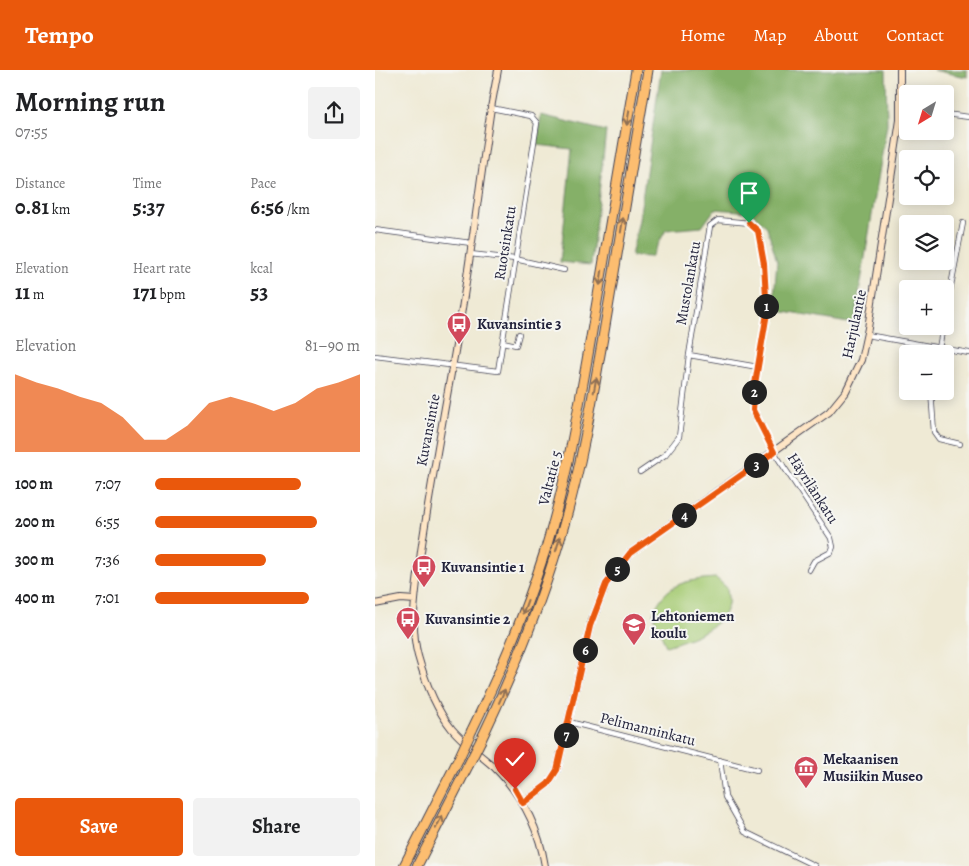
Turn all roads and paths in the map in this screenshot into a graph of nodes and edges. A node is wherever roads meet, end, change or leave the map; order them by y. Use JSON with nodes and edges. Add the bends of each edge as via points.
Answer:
{"nodes":[{"id":1,"x":498,"y":70,"type":"edge"},
{"id":2,"x":636,"y":70,"type":"edge"},
{"id":3,"x":648,"y":70,"type":"edge"},
{"id":4,"x":900,"y":70,"type":"edge"},
{"id":5,"x":900,"y":85,"type":"edge"},
{"id":6,"x":491,"y":108,"type":"junction"},
{"id":7,"x":954,"y":115,"type":"edge"},
{"id":8,"x":969,"y":117,"type":"edge"},
{"id":9,"x":899,"y":127,"type":"edge"},
{"id":10,"x":963,"y":223,"type":"dead end"},
{"id":11,"x":375,"y":230,"type":"edge"},
{"id":12,"x":471,"y":243,"type":"junction"},
{"id":13,"x":469,"y":254,"type":"junction"},
{"id":14,"x":515,"y":259,"type":"junction"},
{"id":15,"x":564,"y":270,"type":"dead end"},
{"id":16,"x":952,"y":280,"type":"edge"},
{"id":17,"x":519,"y":334,"type":"dead end"},
{"id":18,"x":867,"y":334,"type":"junction"},
{"id":19,"x":503,"y":342,"type":"junction"},
{"id":20,"x":928,"y":345,"type":"edge"},
{"id":21,"x":954,"y":350,"type":"edge"},
{"id":22,"x":969,"y":352,"type":"edge"},
{"id":23,"x":689,"y":355,"type":"junction"},
{"id":24,"x":375,"y":356,"type":"edge"},
{"id":25,"x":453,"y":365,"type":"junction"},
{"id":26,"x":758,"y":367,"type":"junction"},
{"id":27,"x":932,"y":400,"type":"edge"},
{"id":28,"x":960,"y":444,"type":"dead end"},
{"id":29,"x":774,"y":452,"type":"junction"},
{"id":30,"x":640,"y":472,"type":"dead end"},
{"id":31,"x":809,"y":570,"type":"dead end"},
{"id":32,"x":415,"y":600,"type":"junction"},
{"id":33,"x":375,"y":604,"type":"edge"},
{"id":34,"x":569,"y":722,"type":"junction"},
{"id":35,"x":720,"y":760,"type":"junction"},
{"id":36,"x":757,"y":770,"type":"dead end"},
{"id":37,"x":523,"y":803,"type":"junction"},
{"id":38,"x":404,"y":866,"type":"edge"},
{"id":39,"x":417,"y":866,"type":"edge"},
{"id":40,"x":545,"y":866,"type":"edge"},
{"id":41,"x":815,"y":866,"type":"edge"}],
"edges":[{"from":1,"to":6,"type":"street","name":"Kuvansintie"},
{"from":2,"to":38,"type":"highway","name":"Valtatie 5","one_way":true,"bridge":true,"via":[[570,454],[546,547],[505,658]]},
{"from":39,"to":3,"type":"highway","name":"Valtatie 5","one_way":true,"bridge":true,"via":[[499,703],[554,558],[591,407]]},
{"from":4,"to":5,"type":"street","name":"Harjulantie"},
{"from":6,"to":12,"type":"street","name":"Kuvansintie"},
{"from":6,"to":14,"type":"street","name":"Ruotsinkatu","via":[[531,116],[537,123]]},
{"from":7,"to":8,"type":"street"},
{"from":9,"to":18,"type":"street","name":"Harjulantie"},
{"from":10,"to":16,"type":"street"},
{"from":11,"to":12,"type":"street"},
{"from":12,"to":13,"type":"street","name":"Kuvansintie"},
{"from":13,"to":14,"type":"street"},
{"from":13,"to":25,"type":"street","name":"Kuvansintie"},
{"from":14,"to":15,"type":"street"},
{"from":14,"to":19,"type":"street","name":"Ruotsinkatu"},
{"from":17,"to":19,"type":"street","via":[[516,345]]},
{"from":18,"to":20,"type":"street"},
{"from":18,"to":29,"type":"street","name":"Harjulantie","via":[[861,360],[846,391],[829,412]]},
{"from":19,"to":25,"type":"street","name":"Ruotsinkatu","via":[[498,371]]},
{"from":21,"to":22,"type":"street"},
{"from":23,"to":26,"type":"street"},
{"from":23,"to":26,"type":"street","name":"Mustolankatu","via":[[710,226],[719,220],[749,223],[758,231],[764,264],[767,313]]},
{"from":23,"to":30,"type":"street","name":"Mustolankatu","via":[[679,437],[665,455]]},
{"from":24,"to":25,"type":"street"},
{"from":25,"to":32,"type":"street","name":"Kuvansintie","via":[[431,482]]},
{"from":26,"to":29,"type":"street","name":"Mustolankatu","via":[[753,410]]},
{"from":27,"to":28,"type":"street","via":[[934,432],[939,439]]},
{"from":29,"to":31,"type":"street","name":"Häyrilänkatu","via":[[831,538],[831,552],[814,561]]},
{"from":29,"to":34,"type":"street","name":"Harjulantie","via":[[630,553],[606,584],[590,626]]},
{"from":32,"to":33,"type":"street"},
{"from":32,"to":37,"type":"street","name":"Kuvansintie","via":[[417,652],[435,702],[452,729],[496,769]]},
{"from":34,"to":35,"type":"street","name":"Pelimanninkatu"},
{"from":34,"to":37,"type":"street","name":"Harjulantie","via":[[557,770],[548,784]]},
{"from":35,"to":36,"type":"street","name":"Pelimanninkatu"},
{"from":35,"to":41,"type":"street","via":[[725,797],[745,832]]},
{"from":37,"to":40,"type":"street","via":[[535,828]]}]}
